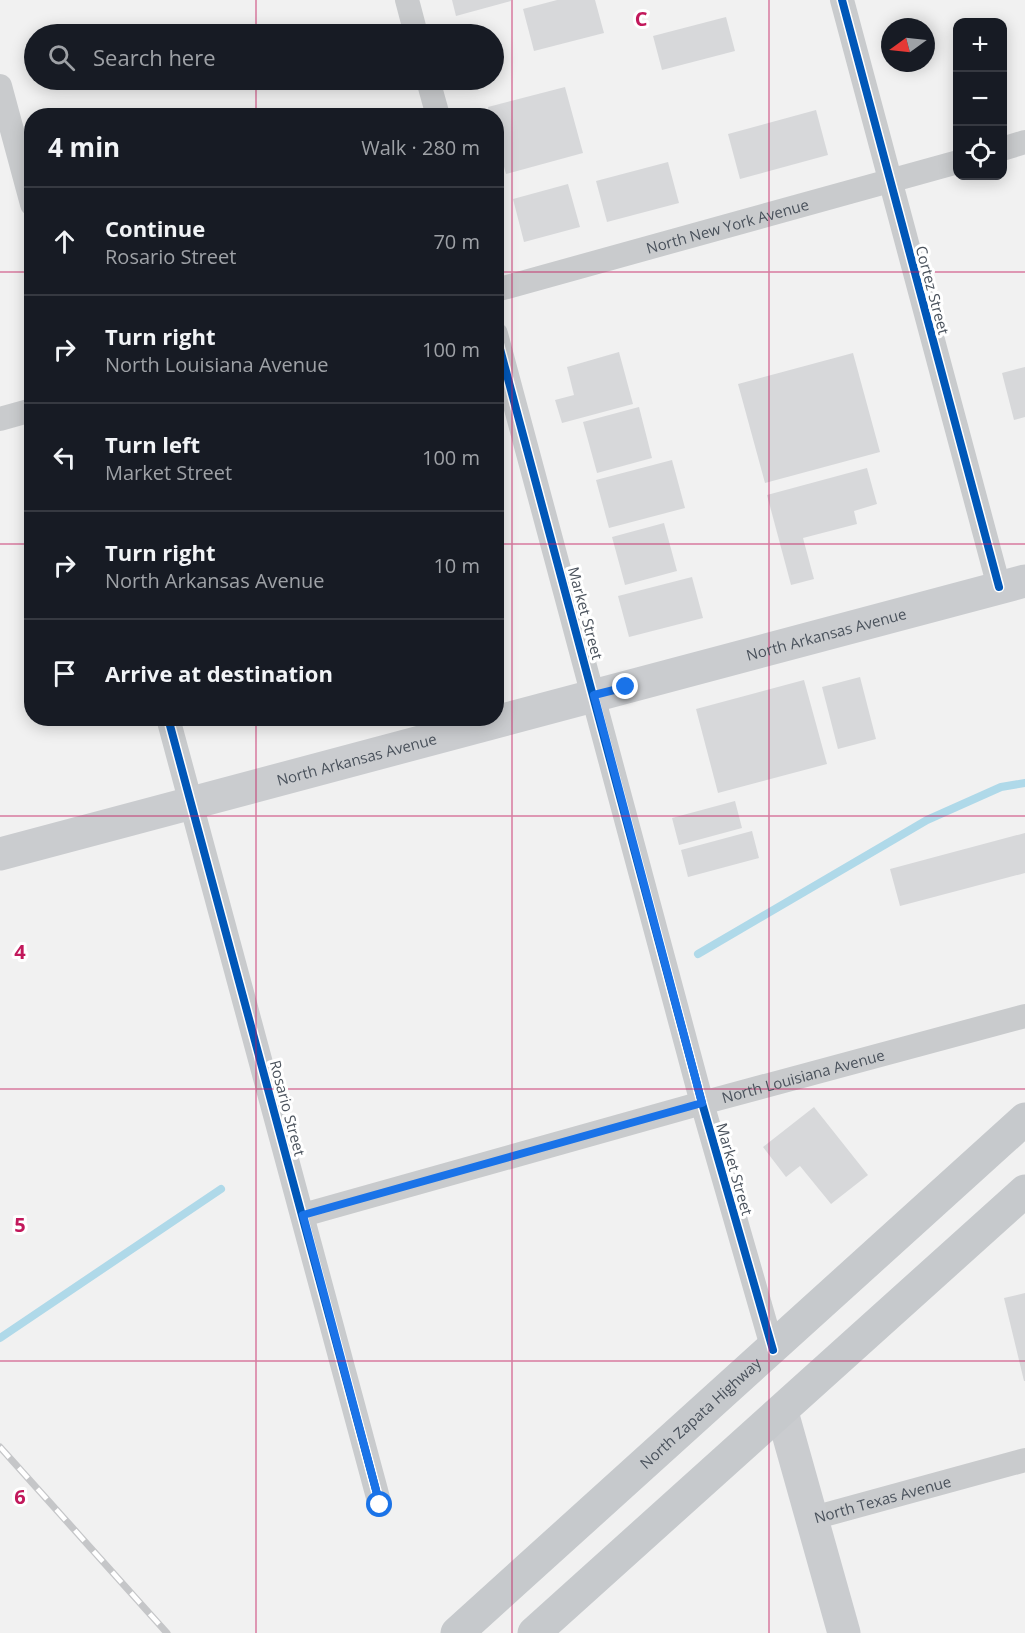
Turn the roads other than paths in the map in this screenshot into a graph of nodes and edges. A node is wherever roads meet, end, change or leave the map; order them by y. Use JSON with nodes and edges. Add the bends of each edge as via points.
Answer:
{"nodes":[{"id":1,"x":406,"y":0,"type":"edge"},
{"id":2,"x":842,"y":0,"type":"edge"},
{"id":3,"x":413,"y":24,"type":"edge"},
{"id":4,"x":0,"y":86,"type":"edge"},
{"id":5,"x":431,"y":90,"type":"edge"},
{"id":6,"x":436,"y":108,"type":"edge"},
{"id":7,"x":1025,"y":142,"type":"edge"},
{"id":8,"x":1007,"y":147,"type":"edge"},
{"id":9,"x":953,"y":163,"type":"edge"},
{"id":10,"x":24,"y":174,"type":"edge"},
{"id":11,"x":891,"y":182,"type":"junction"},
{"id":12,"x":504,"y":288,"type":"edge"},
{"id":13,"x":504,"y":363,"type":"edge"},
{"id":14,"x":24,"y":412,"type":"edge"},
{"id":15,"x":0,"y":419,"type":"edge"},
{"id":16,"x":1012,"y":584,"type":"edge"},
{"id":17,"x":594,"y":695,"type":"junction"},
{"id":18,"x":504,"y":719,"type":"edge"},
{"id":19,"x":170,"y":726,"type":"edge"},
{"id":20,"x":478,"y":726,"type":"edge"},
{"id":21,"x":191,"y":803,"type":"junction"},
{"id":22,"x":0,"y":854,"type":"edge"},
{"id":23,"x":1025,"y":1016,"type":"edge"},
{"id":24,"x":702,"y":1103,"type":"junction"},
{"id":25,"x":1025,"y":1119,"type":"edge"},
{"id":26,"x":1024,"y":1191,"type":"edge"},
{"id":27,"x":303,"y":1215,"type":"junction"},
{"id":28,"x":773,"y":1350,"type":"junction"},
{"id":29,"x":782,"y":1412,"type":"junction"},
{"id":30,"x":1025,"y":1460,"type":"edge"},
{"id":31,"x":380,"y":1505,"type":"dead end"},
{"id":32,"x":813,"y":1518,"type":"junction"},
{"id":33,"x":458,"y":1633,"type":"edge"},
{"id":34,"x":534,"y":1633,"type":"edge"},
{"id":35,"x":844,"y":1633,"type":"edge"}],
"edges":[{"from":1,"to":3,"type":"street"},
{"from":2,"to":11,"type":"street","name":"Cortez Street"},
{"from":4,"to":10,"type":"street"},
{"from":5,"to":6,"type":"street"},
{"from":7,"to":8,"type":"street"},
{"from":9,"to":11,"type":"street","name":"North New York Avenue"},
{"from":11,"to":12,"type":"street","name":"North New York Avenue"},
{"from":11,"to":16,"type":"street","name":"Cortez Street"},
{"from":13,"to":17,"type":"street","name":"Market Street"},
{"from":14,"to":15,"type":"street"},
{"from":16,"to":17,"type":"main road","name":"North Arkansas Avenue"},
{"from":17,"to":18,"type":"main road","name":"North Arkansas Avenue"},
{"from":17,"to":24,"type":"street","name":"Market Street"},
{"from":19,"to":21,"type":"street","name":"Rosario Street"},
{"from":20,"to":21,"type":"main road","name":"North Arkansas Avenue"},
{"from":21,"to":22,"type":"main road","name":"North Arkansas Avenue"},
{"from":21,"to":27,"type":"street","name":"Rosario Street"},
{"from":23,"to":24,"type":"street","name":"North Louisiana Avenue"},
{"from":24,"to":27,"type":"street","name":"North Louisiana Avenue"},
{"from":24,"to":28,"type":"street","name":"Market Street"},
{"from":25,"to":28,"type":"main road","name":"North Zapata Highway"},
{"from":26,"to":29,"type":"main road"},
{"from":27,"to":31,"type":"street","name":"Rosario Street"},
{"from":28,"to":33,"type":"main road","name":"North Zapata Highway"},
{"from":29,"to":32,"type":"main road","name":"North Texas Avenue"},
{"from":29,"to":34,"type":"main road"},
{"from":30,"to":32,"type":"street","name":"North Texas Avenue"},
{"from":32,"to":35,"type":"main road"}]}
